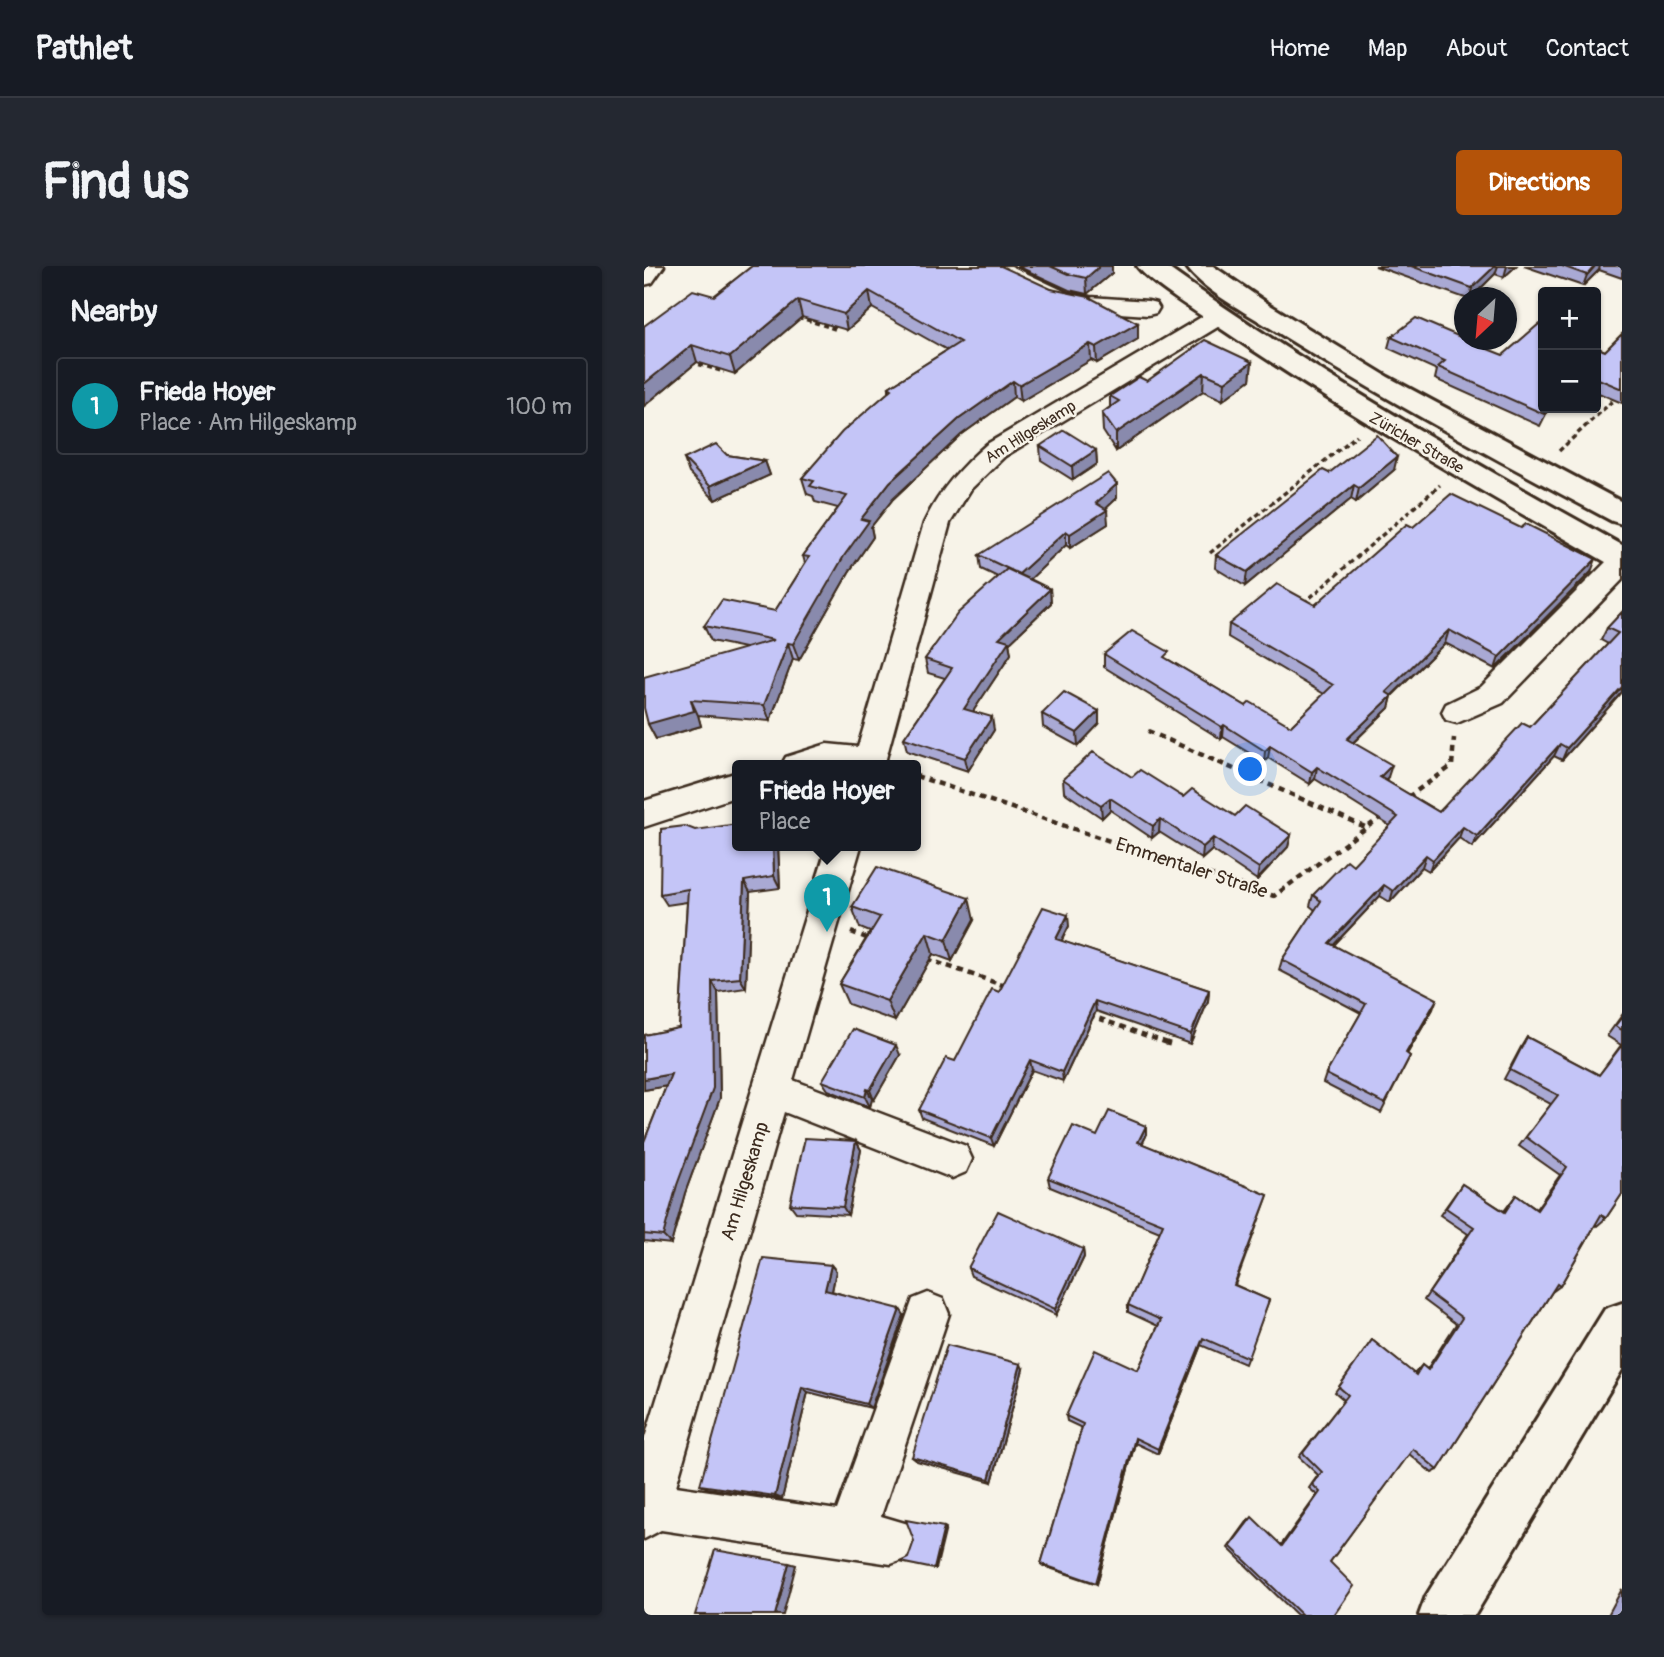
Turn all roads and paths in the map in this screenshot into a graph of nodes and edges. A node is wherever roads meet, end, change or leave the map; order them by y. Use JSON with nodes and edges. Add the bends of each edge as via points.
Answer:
{"nodes":[{"id":1,"x":653,"y":266,"type":"edge"},
{"id":2,"x":993,"y":266,"type":"edge"},
{"id":3,"x":1149,"y":266,"type":"edge"},
{"id":4,"x":1198,"y":266,"type":"edge"},
{"id":5,"x":644,"y":278,"type":"edge"},
{"id":6,"x":1227,"y":289,"type":"junction"},
{"id":7,"x":1148,"y":308,"type":"dead end"},
{"id":8,"x":796,"y":317,"type":"edge"},
{"id":9,"x":1218,"y":317,"type":"junction"},
{"id":10,"x":835,"y":328,"type":"edge"},
{"id":11,"x":1295,"y":332,"type":"junction"},
{"id":12,"x":689,"y":361,"type":"edge"},
{"id":13,"x":724,"y":372,"type":"edge"},
{"id":14,"x":1622,"y":392,"type":"edge"},
{"id":15,"x":1367,"y":427,"type":"dead end"},
{"id":16,"x":1538,"y":471,"type":"junction"},
{"id":17,"x":1447,"y":481,"type":"dead end"},
{"id":18,"x":1622,"y":514,"type":"edge"},
{"id":19,"x":1209,"y":553,"type":"dead end"},
{"id":20,"x":1622,"y":560,"type":"edge"},
{"id":21,"x":1296,"y":605,"type":"edge"},
{"id":22,"x":1457,"y":712,"type":"joint"},
{"id":23,"x":1148,"y":731,"type":"dead end"},
{"id":24,"x":815,"y":760,"type":"edge"},
{"id":25,"x":851,"y":760,"type":"edge"},
{"id":26,"x":870,"y":760,"type":"edge"},
{"id":27,"x":921,"y":778,"type":"edge"},
{"id":28,"x":732,"y":786,"type":"edge"},
{"id":29,"x":1398,"y":804,"type":"edge"},
{"id":30,"x":1387,"y":812,"type":"edge"},
{"id":31,"x":644,"y":814,"type":"edge"},
{"id":32,"x":1365,"y":828,"type":"junction"},
{"id":33,"x":842,"y":851,"type":"edge"},
{"id":34,"x":821,"y":922,"type":"junction"},
{"id":35,"x":873,"y":940,"type":"edge"},
{"id":36,"x":925,"y":958,"type":"edge"},
{"id":37,"x":1015,"y":990,"type":"edge"},
{"id":38,"x":1080,"y":1012,"type":"edge"},
{"id":39,"x":1170,"y":1044,"type":"edge"},
{"id":40,"x":771,"y":1088,"type":"junction"},
{"id":41,"x":952,"y":1159,"type":"dead end"},
{"id":42,"x":928,"y":1314,"type":"dead end"},
{"id":43,"x":1622,"y":1326,"type":"edge"},
{"id":44,"x":646,"y":1510,"type":"edge"},
{"id":45,"x":1446,"y":1615,"type":"edge"}],
"edges":[{"from":1,"to":5,"type":"street"},
{"from":2,"to":7,"type":"street","via":[[1061,298]]},
{"from":3,"to":9,"type":"main road","name":"Züricher Straße"},
{"from":4,"to":6,"type":"main road","name":"Züricher Straße"},
{"from":6,"to":9,"type":"main road"},
{"from":6,"to":11,"type":"main road","name":"Züricher Straße"},
{"from":8,"to":10,"type":"path"},
{"from":9,"to":11,"type":"main road","name":"Züricher Straße"},
{"from":9,"to":20,"type":"main road","name":"Züricher Straße","via":[[1377,419]]},
{"from":9,"to":26,"type":"street","name":"Am Hilgeskamp","via":[[996,450],[969,471],[950,495],[937,523]]},
{"from":11,"to":16,"type":"main road","name":"Züricher Straße","via":[[1398,395]]},
{"from":12,"to":13,"type":"path"},
{"from":14,"to":16,"type":"path"},
{"from":15,"to":19,"type":"path"},
{"from":16,"to":18,"type":"main road","name":"Züricher Straße"},
{"from":17,"to":21,"type":"path","via":[[1302,605]]},
{"from":20,"to":22,"type":"street","via":[[1492,695]]},
{"from":22,"to":29,"type":"path","via":[[1452,766]]},
{"from":23,"to":32,"type":"path"},
{"from":24,"to":25,"type":"street","via":[[827,756]]},
{"from":27,"to":32,"type":"path","name":"Emmentaler Straße","via":[[1274,896]]},
{"from":28,"to":31,"type":"street"},
{"from":30,"to":32,"type":"path","name":"Emmentaler Straße"},
{"from":33,"to":34,"type":"street","name":"Am Hilgeskamp"},
{"from":34,"to":35,"type":"path"},
{"from":34,"to":40,"type":"street","name":"Am Hilgeskamp"},
{"from":36,"to":37,"type":"path"},
{"from":38,"to":39,"type":"path"},
{"from":40,"to":41,"type":"street"},
{"from":40,"to":44,"type":"street","name":"Am Hilgeskamp"},
{"from":42,"to":44,"type":"street","via":[[871,1538]]},
{"from":43,"to":45,"type":"main road"}]}
